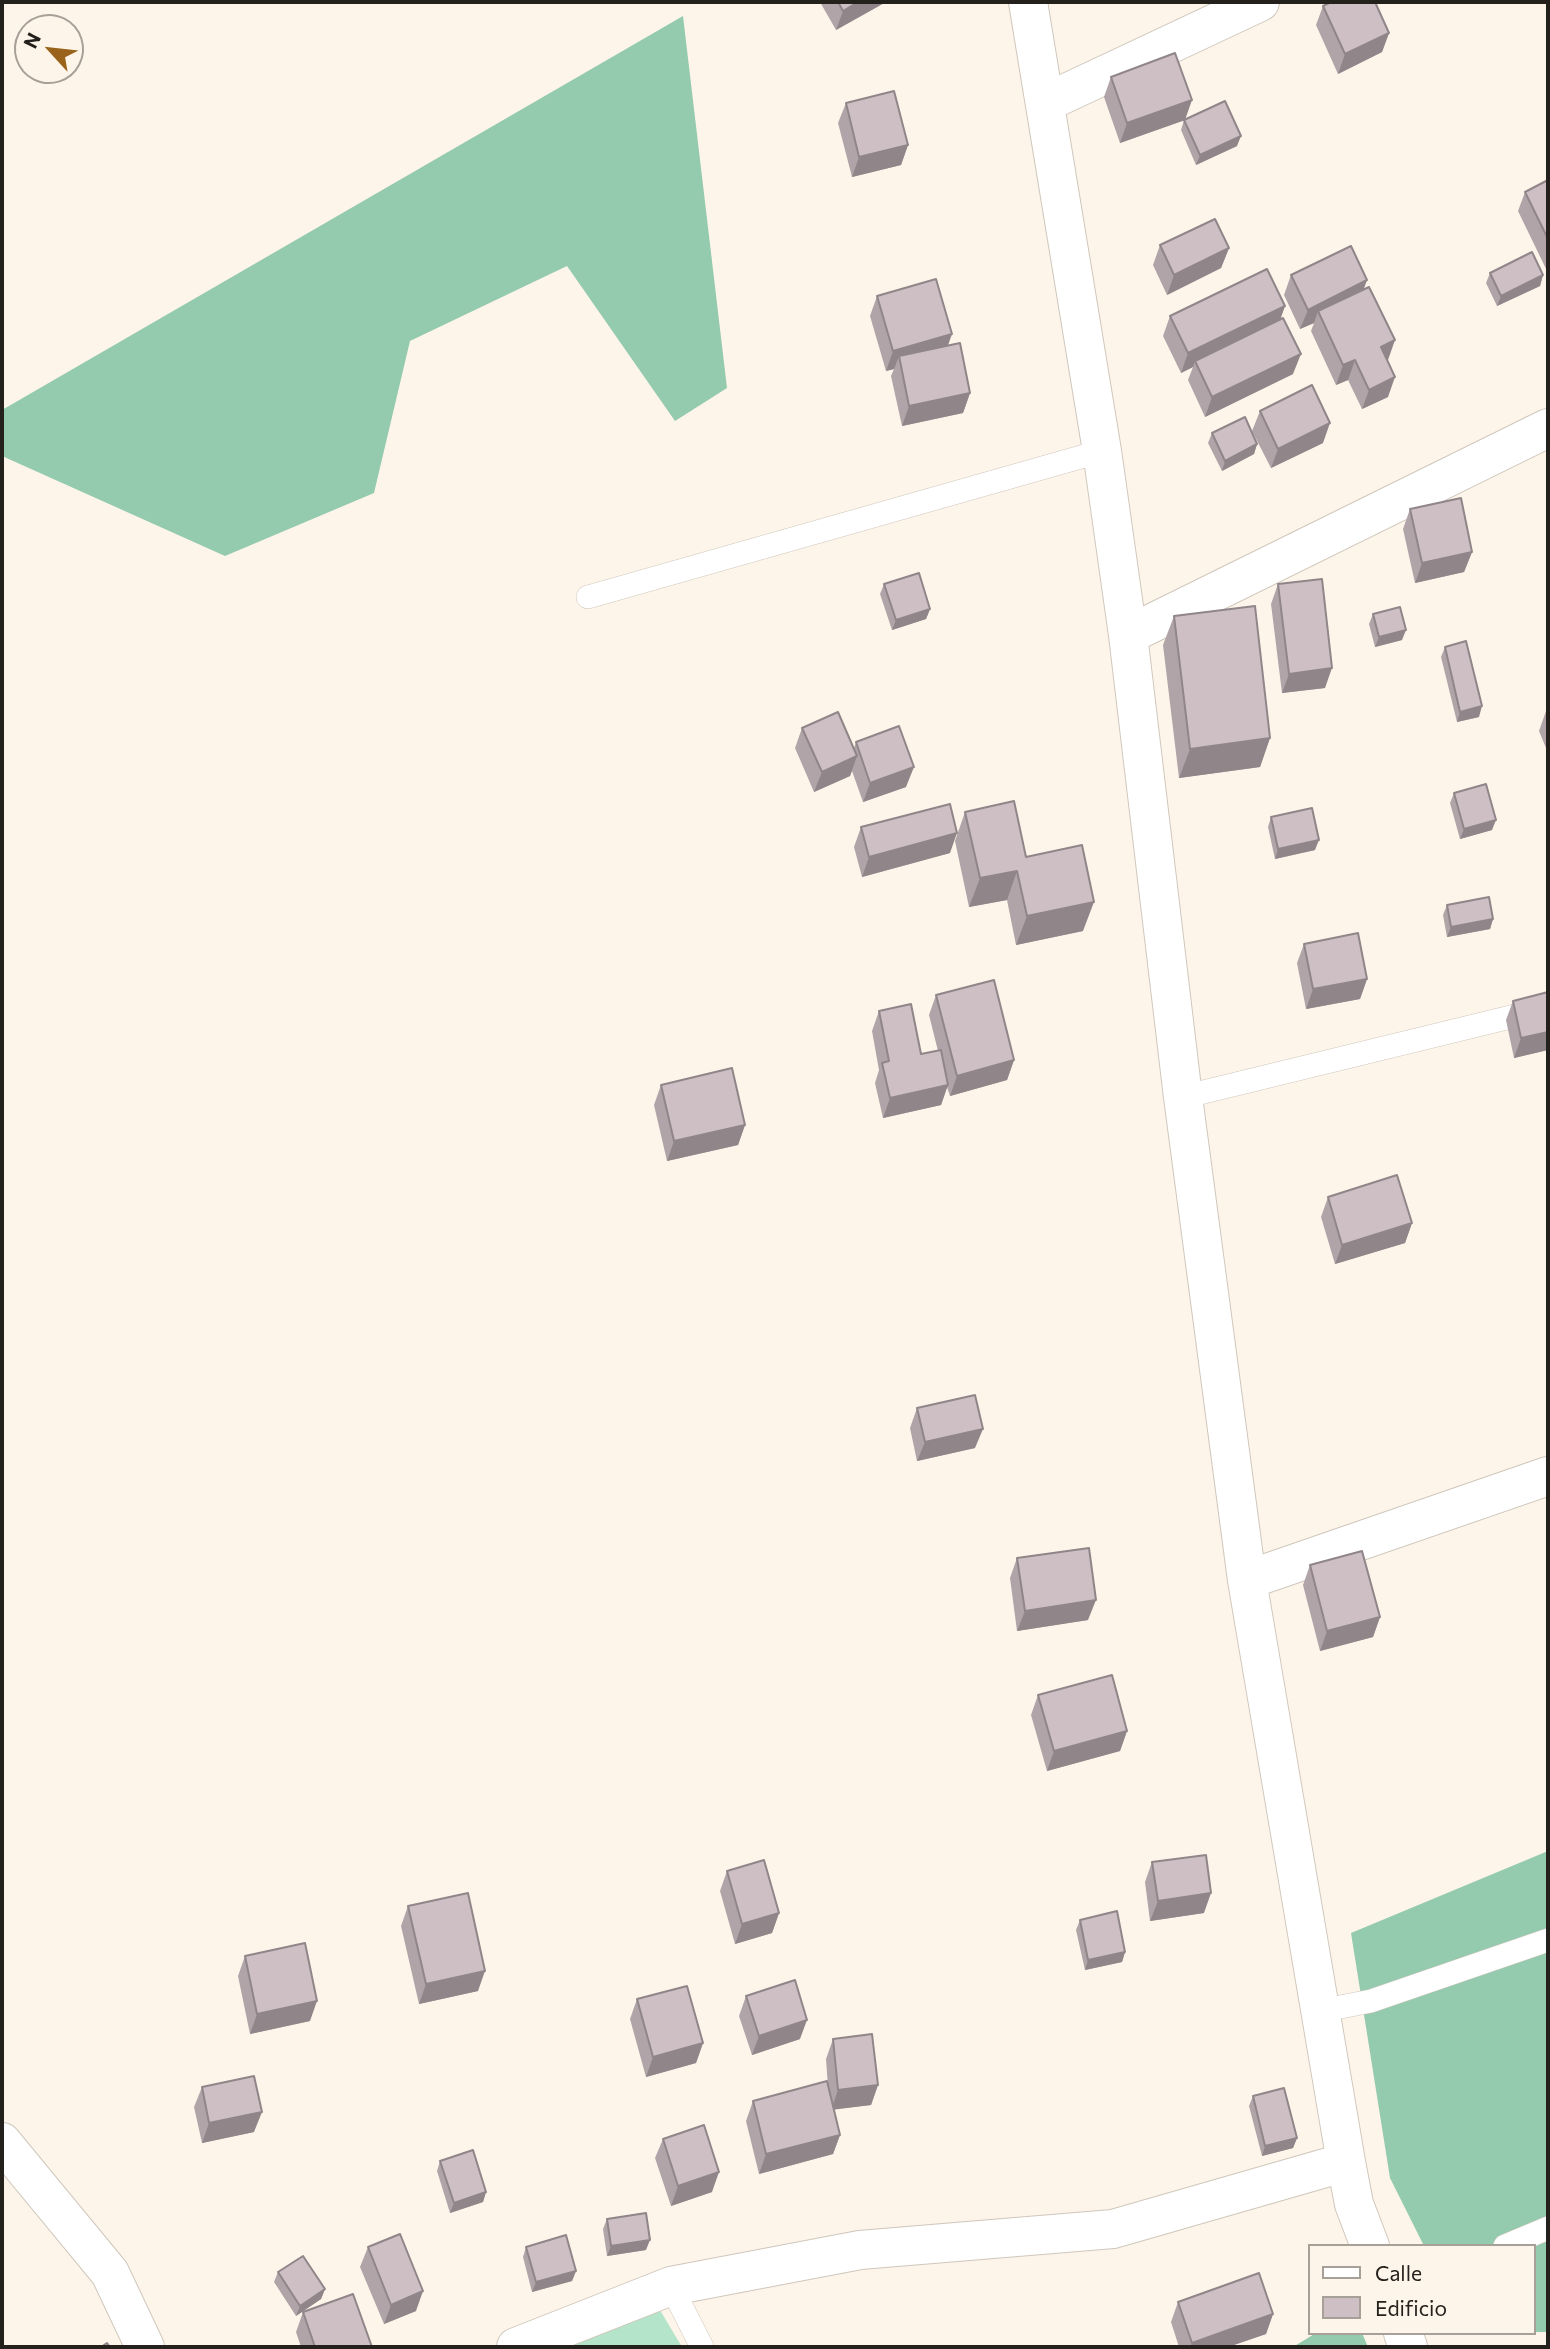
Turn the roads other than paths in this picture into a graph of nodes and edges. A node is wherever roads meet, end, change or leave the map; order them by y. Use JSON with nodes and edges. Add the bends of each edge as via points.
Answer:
{"nodes":[{"id":1,"x":1028,"y":2,"type":"edge"},
{"id":2,"x":1260,"y":2,"type":"edge"},
{"id":3,"x":1045,"y":103,"type":"junction"},
{"id":4,"x":1548,"y":428,"type":"edge"},
{"id":5,"x":1102,"y":451,"type":"junction"},
{"id":6,"x":587,"y":597,"type":"dead end"},
{"id":7,"x":1128,"y":635,"type":"junction"},
{"id":8,"x":1548,"y":1008,"type":"edge"},
{"id":9,"x":1183,"y":1097,"type":"junction"},
{"id":10,"x":1548,"y":1476,"type":"edge"},
{"id":11,"x":1247,"y":1580,"type":"junction"},
{"id":12,"x":1548,"y":1940,"type":"edge"},
{"id":13,"x":1320,"y":2011,"type":"junction"},
{"id":14,"x":2,"y":2142,"type":"edge"},
{"id":15,"x":1346,"y":2162,"type":"junction"},
{"id":16,"x":1548,"y":2228,"type":"edge"},
{"id":17,"x":1369,"y":2244,"type":"edge"},
{"id":18,"x":1510,"y":2244,"type":"edge"},
{"id":19,"x":671,"y":2286,"type":"junction"},
{"id":20,"x":145,"y":2347,"type":"edge"},
{"id":21,"x":516,"y":2347,"type":"edge"},
{"id":22,"x":702,"y":2347,"type":"edge"}],
"edges":[{"from":1,"to":3,"type":"street"},
{"from":2,"to":3,"type":"street"},
{"from":3,"to":5,"type":"street"},
{"from":4,"to":7,"type":"street"},
{"from":5,"to":6,"type":"lane"},
{"from":5,"to":7,"type":"street"},
{"from":7,"to":9,"type":"street"},
{"from":8,"to":9,"type":"lane"},
{"from":9,"to":11,"type":"street"},
{"from":10,"to":11,"type":"street"},
{"from":11,"to":13,"type":"street"},
{"from":12,"to":13,"type":"lane","via":[[1371,2001]]},
{"from":13,"to":15,"type":"street"},
{"from":14,"to":20,"type":"street","via":[[110,2273]]},
{"from":15,"to":17,"type":"street","via":[[1354,2204]]},
{"from":15,"to":19,"type":"street","via":[[1113,2229],[860,2250]]},
{"from":16,"to":18,"type":"lane"},
{"from":19,"to":21,"type":"street"},
{"from":19,"to":22,"type":"lane"}]}
